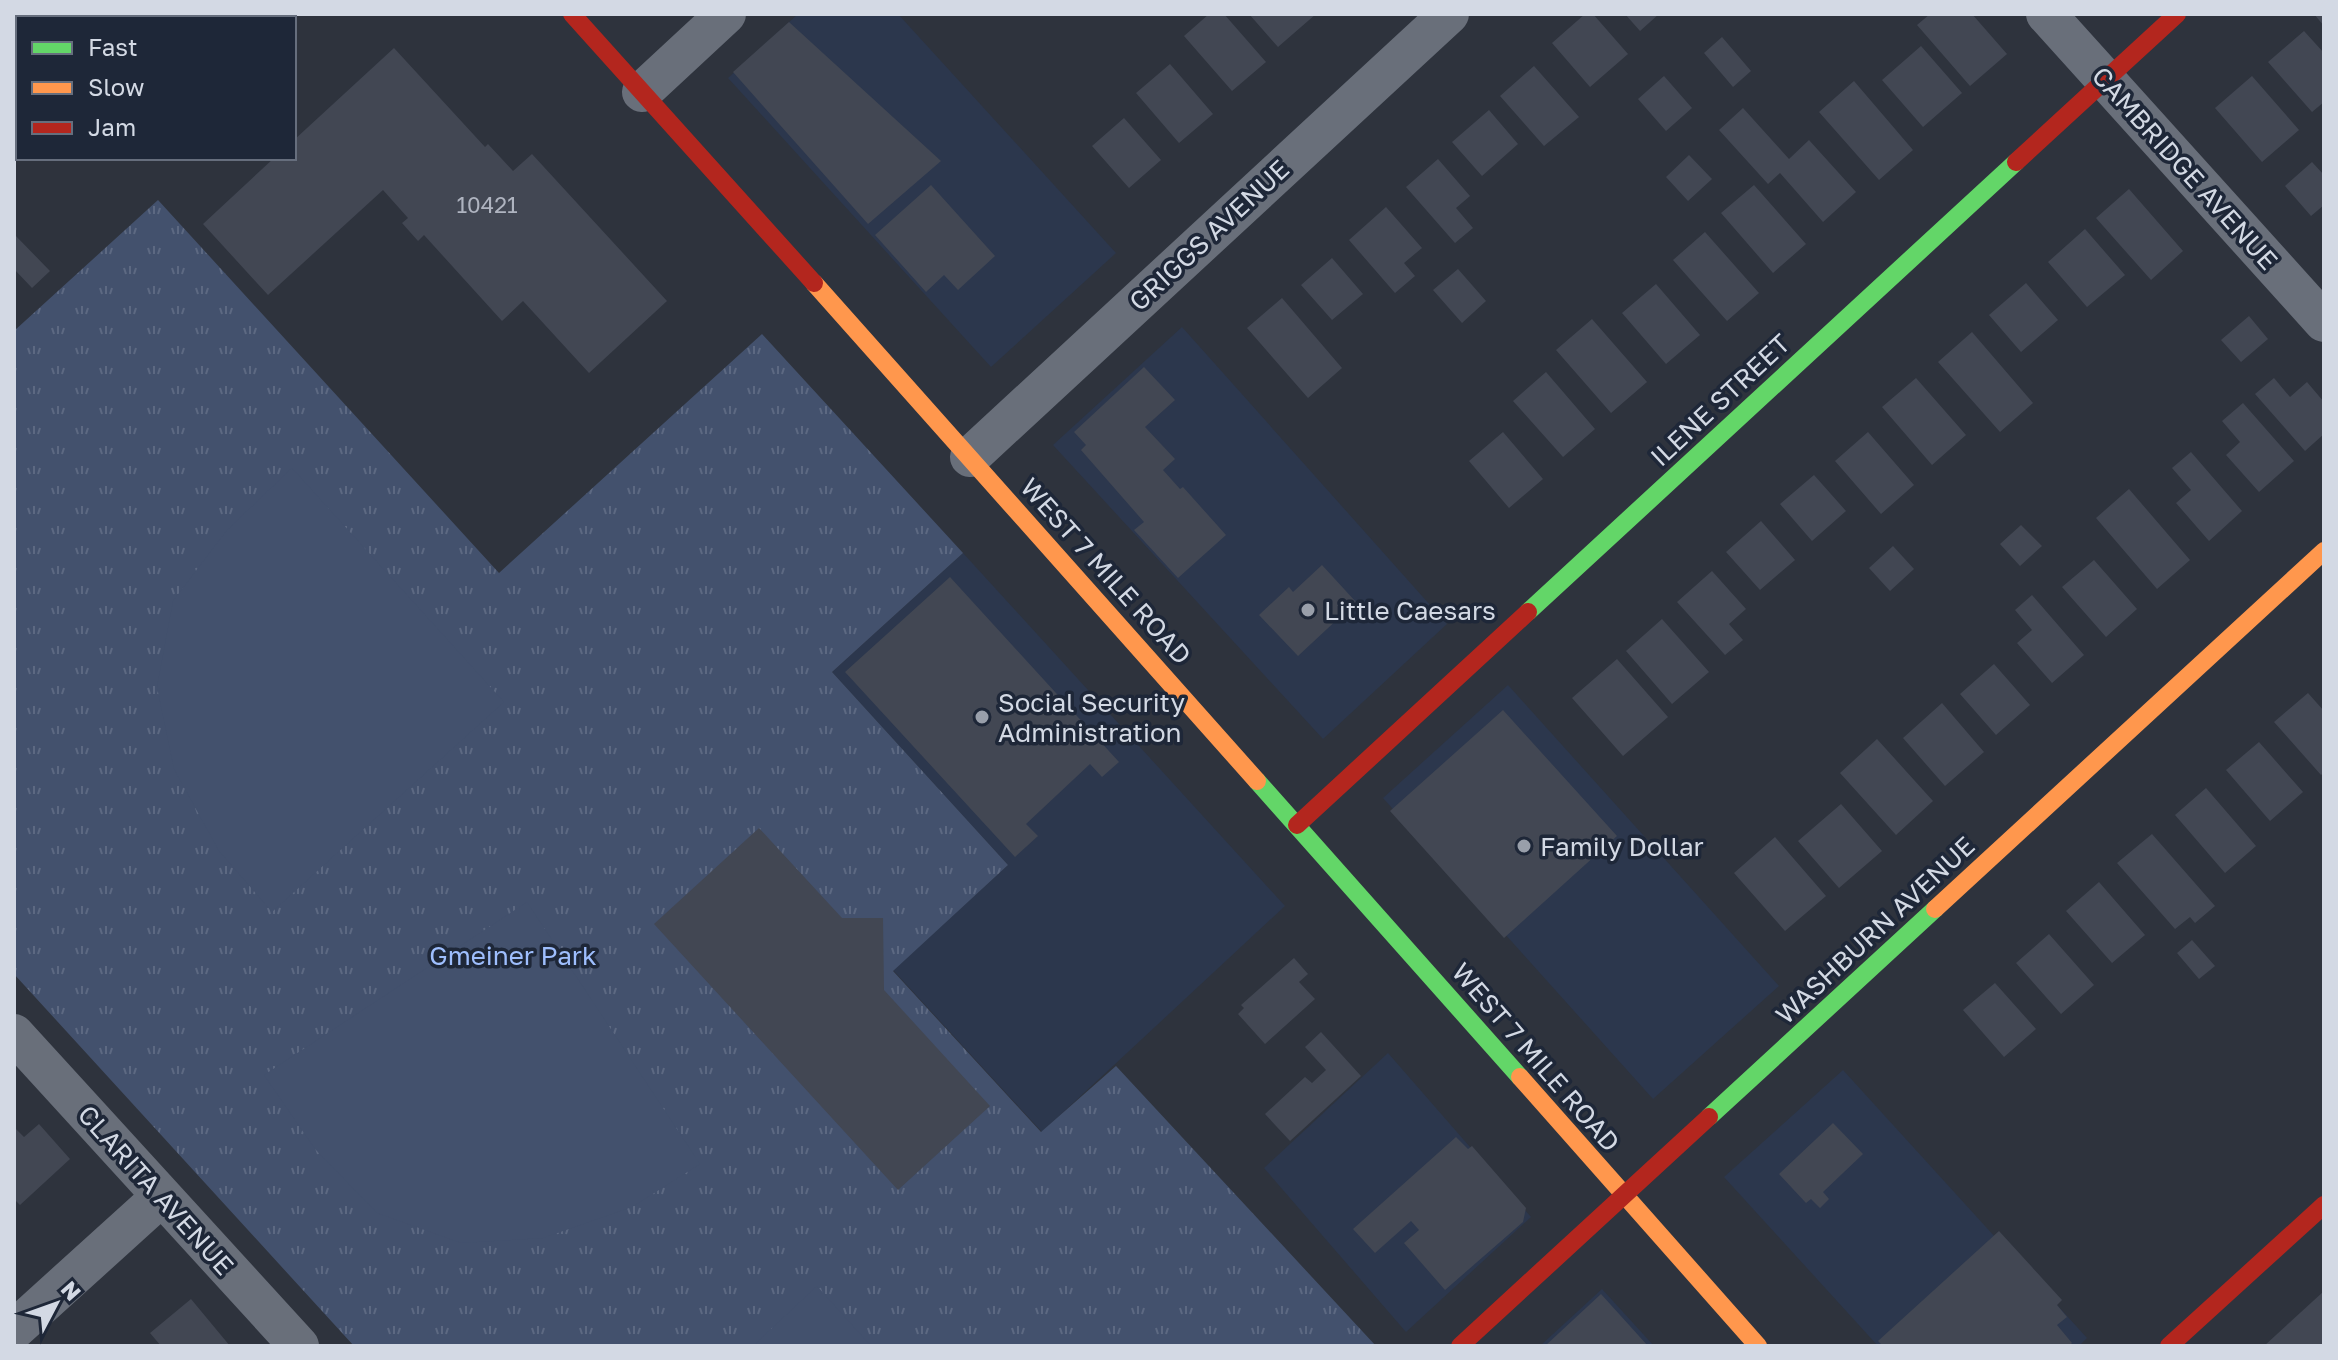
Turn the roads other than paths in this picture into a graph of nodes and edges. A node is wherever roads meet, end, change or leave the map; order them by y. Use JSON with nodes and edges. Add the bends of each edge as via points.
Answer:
{"nodes":[{"id":1,"x":572,"y":14,"type":"edge"},
{"id":2,"x":726,"y":14,"type":"edge"},
{"id":3,"x":1449,"y":14,"type":"edge"},
{"id":4,"x":2046,"y":14,"type":"edge"},
{"id":5,"x":2177,"y":14,"type":"edge"},
{"id":6,"x":2106,"y":80,"type":"junction"},
{"id":7,"x":642,"y":92,"type":"junction"},
{"id":8,"x":2324,"y":322,"type":"edge"},
{"id":9,"x":970,"y":457,"type":"junction"},
{"id":10,"x":2324,"y":551,"type":"edge"},
{"id":11,"x":1297,"y":825,"type":"junction"},
{"id":12,"x":14,"y":1034,"type":"edge"},
{"id":13,"x":162,"y":1196,"type":"junction"},
{"id":14,"x":1623,"y":1197,"type":"junction"},
{"id":15,"x":2324,"y":1205,"type":"edge"},
{"id":16,"x":14,"y":1330,"type":"edge"},
{"id":17,"x":299,"y":1346,"type":"edge"},
{"id":18,"x":1460,"y":1346,"type":"edge"},
{"id":19,"x":1758,"y":1346,"type":"edge"},
{"id":20,"x":2169,"y":1346,"type":"edge"}],
"edges":[{"from":1,"to":7,"type":"street","name":"WEST 7 MILE ROAD"},
{"from":2,"to":7,"type":"street"},
{"from":3,"to":9,"type":"street","name":"GRIGGS AVENUE"},
{"from":4,"to":6,"type":"street","name":"CAMBRIDGE AVENUE"},
{"from":5,"to":6,"type":"street","name":"ILENE STREET"},
{"from":6,"to":8,"type":"street","name":"CAMBRIDGE AVENUE"},
{"from":6,"to":11,"type":"street","name":"ILENE STREET"},
{"from":7,"to":9,"type":"street","name":"WEST 7 MILE ROAD"},
{"from":9,"to":11,"type":"street","name":"WEST 7 MILE ROAD"},
{"from":10,"to":14,"type":"street","name":"WASHBURN AVENUE"},
{"from":11,"to":14,"type":"street","name":"WEST 7 MILE ROAD"},
{"from":12,"to":13,"type":"street","name":"CLARITA AVENUE"},
{"from":13,"to":16,"type":"street"},
{"from":13,"to":17,"type":"street","name":"CLARITA AVENUE"},
{"from":14,"to":18,"type":"street","name":"WASHBURN AVENUE"},
{"from":14,"to":19,"type":"street","name":"WEST 7 MILE ROAD"},
{"from":15,"to":20,"type":"street"}]}
